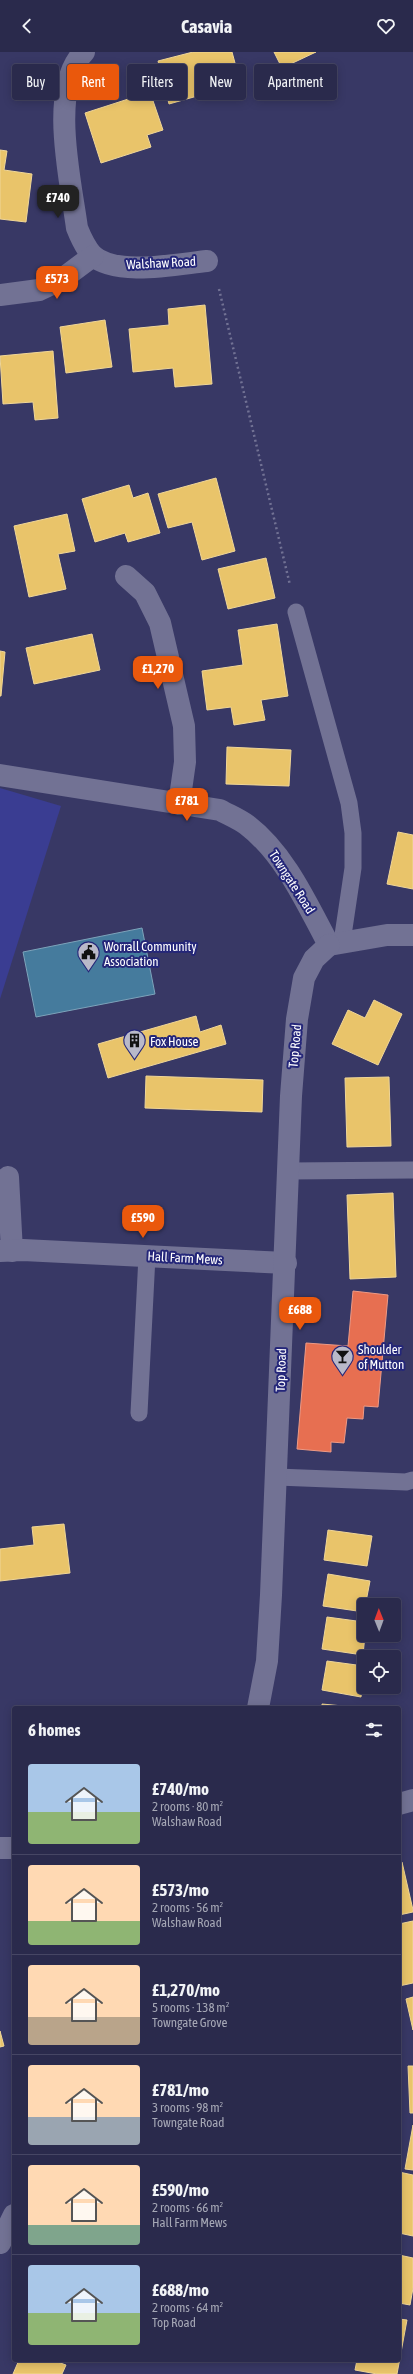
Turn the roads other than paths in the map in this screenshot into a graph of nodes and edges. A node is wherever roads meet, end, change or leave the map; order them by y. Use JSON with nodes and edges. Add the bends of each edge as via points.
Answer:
{"nodes":[{"id":1,"x":84,"y":52,"type":"edge"},
{"id":2,"x":93,"y":256,"type":"junction"},
{"id":3,"x":207,"y":261,"type":"road end"},
{"id":4,"x":0,"y":295,"type":"edge"},
{"id":5,"x":126,"y":576,"type":"dead end"},
{"id":6,"x":296,"y":612,"type":"road end"},
{"id":7,"x":0,"y":775,"type":"edge"},
{"id":8,"x":179,"y":804,"type":"junction"},
{"id":9,"x":413,"y":936,"type":"edge"},
{"id":10,"x":336,"y":943,"type":"junction"},
{"id":11,"x":413,"y":1170,"type":"edge"},
{"id":12,"x":288,"y":1171,"type":"junction"},
{"id":13,"x":8,"y":1177,"type":"dead end"},
{"id":14,"x":6,"y":1251,"type":"edge"},
{"id":15,"x":147,"y":1256,"type":"junction"},
{"id":16,"x":286,"y":1262,"type":"junction"},
{"id":17,"x":139,"y":1413,"type":"dead end"},
{"id":18,"x":277,"y":1476,"type":"junction"},
{"id":19,"x":413,"y":1480,"type":"edge"},
{"id":20,"x":258,"y":1706,"type":"edge"},
{"id":21,"x":413,"y":1800,"type":"edge"},
{"id":22,"x":401,"y":1803,"type":"edge"},
{"id":23,"x":0,"y":1848,"type":"edge"},
{"id":24,"x":12,"y":1848,"type":"edge"},
{"id":25,"x":12,"y":2219,"type":"edge"},
{"id":26,"x":0,"y":2243,"type":"edge"}],
"edges":[{"from":1,"to":2,"type":"street","via":[[79,57],[68,84],[62,114],[77,228],[84,245]]},
{"from":2,"to":3,"type":"street","name":"Walshaw Road","via":[[110,264],[133,268]]},
{"from":2,"to":4,"type":"street","via":[[62,279],[39,290]]},
{"from":5,"to":8,"type":"street","via":[[145,593],[160,623],[184,726],[185,762]]},
{"from":6,"to":10,"type":"lane","via":[[349,803],[353,833],[353,868]]},
{"from":7,"to":8,"type":"street","name":"Towngate Road"},
{"from":8,"to":10,"type":"street","name":"Towngate Road","via":[[220,810],[247,825],[274,851]]},
{"from":9,"to":10,"type":"street","via":[[387,935]]},
{"from":10,"to":12,"type":"street","name":"Top Road","via":[[314,959],[304,978],[295,1042]]},
{"from":11,"to":12,"type":"lane"},
{"from":12,"to":16,"type":"street","name":"Top Road"},
{"from":13,"to":14,"type":"street","name":"Hall Farm Mews"},
{"from":14,"to":15,"type":"street","name":"Hall Farm Mews"},
{"from":15,"to":16,"type":"street","name":"Hall Farm Mews"},
{"from":15,"to":17,"type":"lane"},
{"from":16,"to":18,"type":"street","name":"Top Road"},
{"from":18,"to":19,"type":"lane","via":[[406,1482]]},
{"from":18,"to":20,"type":"street","name":"Top Road","via":[[267,1661]]},
{"from":21,"to":22,"type":"street"},
{"from":23,"to":24,"type":"street"},
{"from":25,"to":26,"type":"street"}]}
